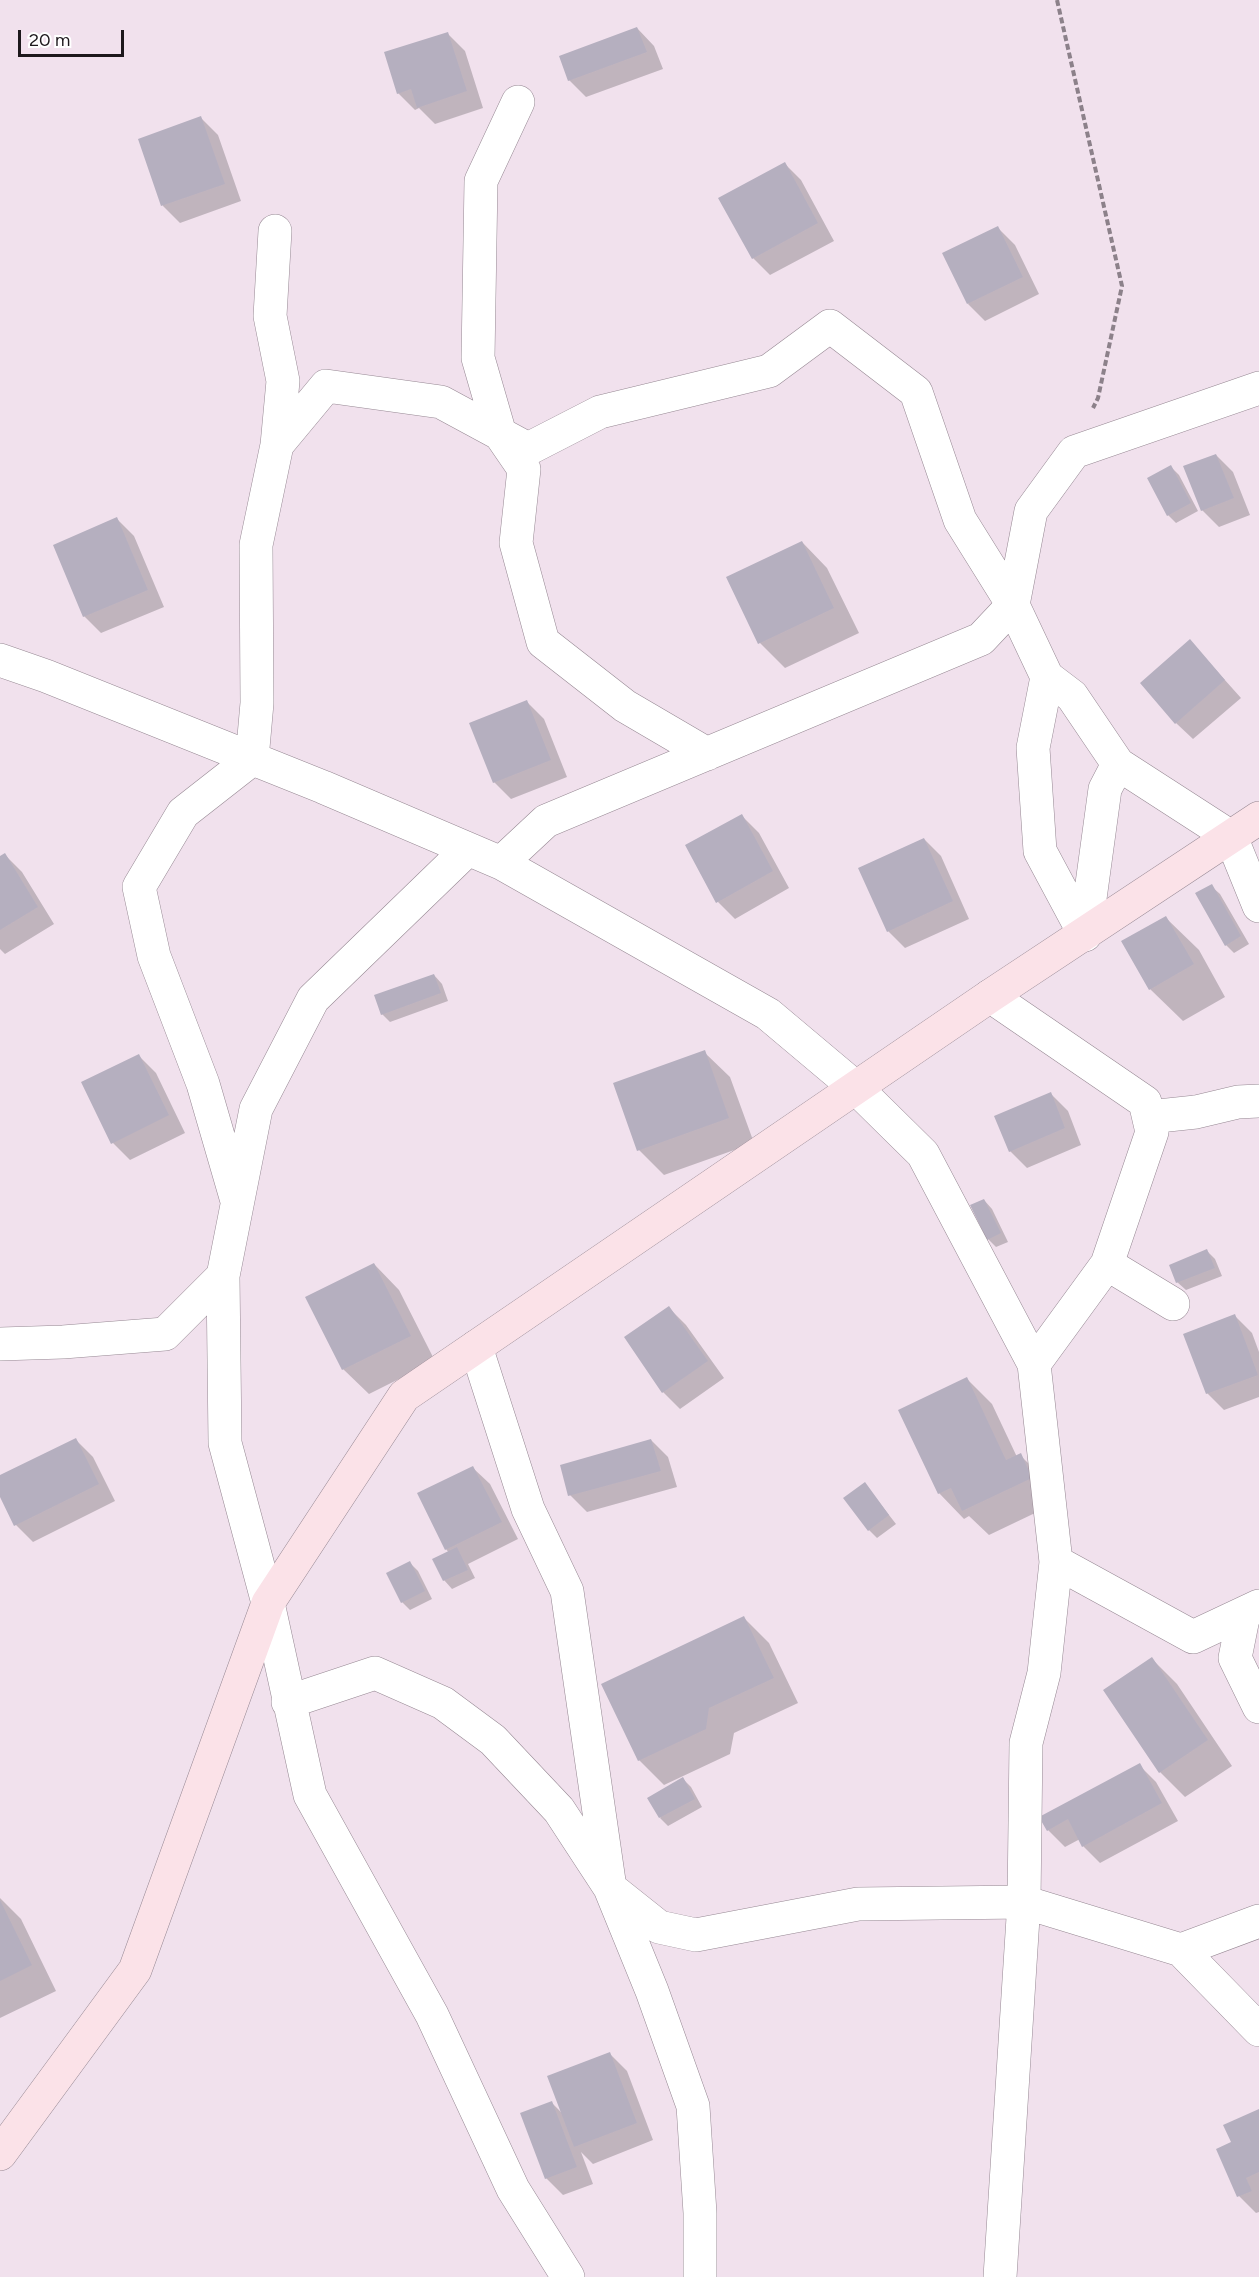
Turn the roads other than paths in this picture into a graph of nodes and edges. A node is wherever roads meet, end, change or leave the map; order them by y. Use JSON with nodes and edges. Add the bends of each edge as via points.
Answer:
{"nodes":[{"id":1,"x":518,"y":102,"type":"dead end"},
{"id":2,"x":275,"y":231,"type":"dead end"},
{"id":3,"x":1259,"y":388,"type":"edge"},
{"id":4,"x":500,"y":434,"type":"junction"},
{"id":5,"x":277,"y":445,"type":"junction"},
{"id":6,"x":1013,"y":605,"type":"junction"},
{"id":7,"x":0,"y":660,"type":"edge"},
{"id":8,"x":1047,"y":677,"type":"junction"},
{"id":9,"x":707,"y":754,"type":"junction"},
{"id":10,"x":252,"y":759,"type":"junction"},
{"id":11,"x":1118,"y":764,"type":"junction"},
{"id":12,"x":1259,"y":818,"type":"edge"},
{"id":13,"x":1231,"y":837,"type":"junction"},
{"id":14,"x":468,"y":849,"type":"junction"},
{"id":15,"x":501,"y":863,"type":"junction"},
{"id":16,"x":1259,"y":906,"type":"edge"},
{"id":17,"x":1085,"y":935,"type":"junction"},
{"id":18,"x":990,"y":996,"type":"junction"},
{"id":19,"x":856,"y":1088,"type":"junction"},
{"id":20,"x":1259,"y":1101,"type":"edge"},
{"id":21,"x":1149,"y":1117,"type":"junction"},
{"id":22,"x":237,"y":1202,"type":"junction"},
{"id":23,"x":1107,"y":1264,"type":"junction"},
{"id":24,"x":223,"y":1276,"type":"junction"},
{"id":25,"x":1173,"y":1304,"type":"dead end"},
{"id":26,"x":0,"y":1344,"type":"edge"},
{"id":27,"x":476,"y":1347,"type":"junction"},
{"id":28,"x":1034,"y":1364,"type":"junction"},
{"id":29,"x":1056,"y":1562,"type":"junction"},
{"id":30,"x":268,"y":1603,"type":"junction"},
{"id":31,"x":1251,"y":1610,"type":"edge"},
{"id":32,"x":288,"y":1702,"type":"junction"},
{"id":33,"x":1259,"y":1707,"type":"edge"},
{"id":34,"x":610,"y":1888,"type":"junction"},
{"id":35,"x":1024,"y":1902,"type":"junction"},
{"id":36,"x":1259,"y":1921,"type":"edge"},
{"id":37,"x":1181,"y":1950,"type":"junction"},
{"id":38,"x":1259,"y":2030,"type":"edge"},
{"id":39,"x":0,"y":2154,"type":"edge"},
{"id":40,"x":568,"y":2277,"type":"edge"},
{"id":41,"x":700,"y":2277,"type":"edge"},
{"id":42,"x":1000,"y":2277,"type":"edge"}],
"edges":[{"from":1,"to":4,"type":"street","via":[[481,181],[478,358]]},
{"from":2,"to":5,"type":"street","via":[[270,316],[283,381]]},
{"from":3,"to":6,"type":"street","via":[[1074,452],[1031,511]]},
{"from":4,"to":5,"type":"street","via":[[441,402],[326,386]]},
{"from":4,"to":6,"type":"street","via":[[528,449],[600,412],[769,371],[830,326],[916,392],[960,520]]},
{"from":4,"to":9,"type":"street","via":[[524,469],[516,543],[543,642],[625,706]]},
{"from":5,"to":10,"type":"street","via":[[256,545],[257,703]]},
{"from":6,"to":8,"type":"street"},
{"from":6,"to":9,"type":"street","via":[[981,639]]},
{"from":7,"to":10,"type":"street"},
{"from":8,"to":11,"type":"street","via":[[1072,696]]},
{"from":8,"to":17,"type":"street","via":[[1033,748],[1040,851]]},
{"from":9,"to":15,"type":"street","via":[[546,821]]},
{"from":10,"to":14,"type":"street"},
{"from":10,"to":22,"type":"street","via":[[183,813],[139,887],[154,956],[203,1084]]},
{"from":11,"to":13,"type":"street"},
{"from":11,"to":17,"type":"street","via":[[1105,789]]},
{"from":12,"to":13,"type":"street"},
{"from":13,"to":16,"type":"street"},
{"from":13,"to":17,"type":"street"},
{"from":14,"to":15,"type":"street"},
{"from":14,"to":22,"type":"street","via":[[313,999],[256,1108]]},
{"from":15,"to":19,"type":"street","via":[[768,1014]]},
{"from":17,"to":18,"type":"street"},
{"from":18,"to":19,"type":"street"},
{"from":18,"to":21,"type":"street","via":[[1145,1102]]},
{"from":19,"to":27,"type":"street"},
{"from":19,"to":28,"type":"street","via":[[923,1154]]},
{"from":20,"to":21,"type":"street"},
{"from":21,"to":23,"type":"street","via":[[1152,1132]]},
{"from":22,"to":24,"type":"street"},
{"from":23,"to":25,"type":"street"},
{"from":23,"to":28,"type":"street"},
{"from":24,"to":26,"type":"street","via":[[165,1334]]},
{"from":24,"to":30,"type":"street","via":[[225,1443]]},
{"from":27,"to":30,"type":"street","via":[[404,1396]]},
{"from":27,"to":34,"type":"street","via":[[528,1509],[567,1591]]},
{"from":28,"to":29,"type":"street"},
{"from":29,"to":31,"type":"street","via":[[1193,1637]]},
{"from":29,"to":35,"type":"street","via":[[1044,1673],[1026,1743]]},
{"from":30,"to":32,"type":"street"},
{"from":30,"to":39,"type":"street","via":[[135,1971]]},
{"from":31,"to":33,"type":"street","via":[[1235,1658]]},
{"from":32,"to":34,"type":"street","via":[[375,1673],[443,1703],[493,1740],[559,1810]]},
{"from":32,"to":40,"type":"street","via":[[310,1795],[432,2015],[513,2189]]},
{"from":34,"to":35,"type":"street","via":[[659,1927],[696,1935],[858,1904]]},
{"from":34,"to":41,"type":"street","via":[[693,2106]]},
{"from":35,"to":37,"type":"street"},
{"from":35,"to":42,"type":"street"},
{"from":36,"to":37,"type":"street"},
{"from":37,"to":38,"type":"street"}]}
